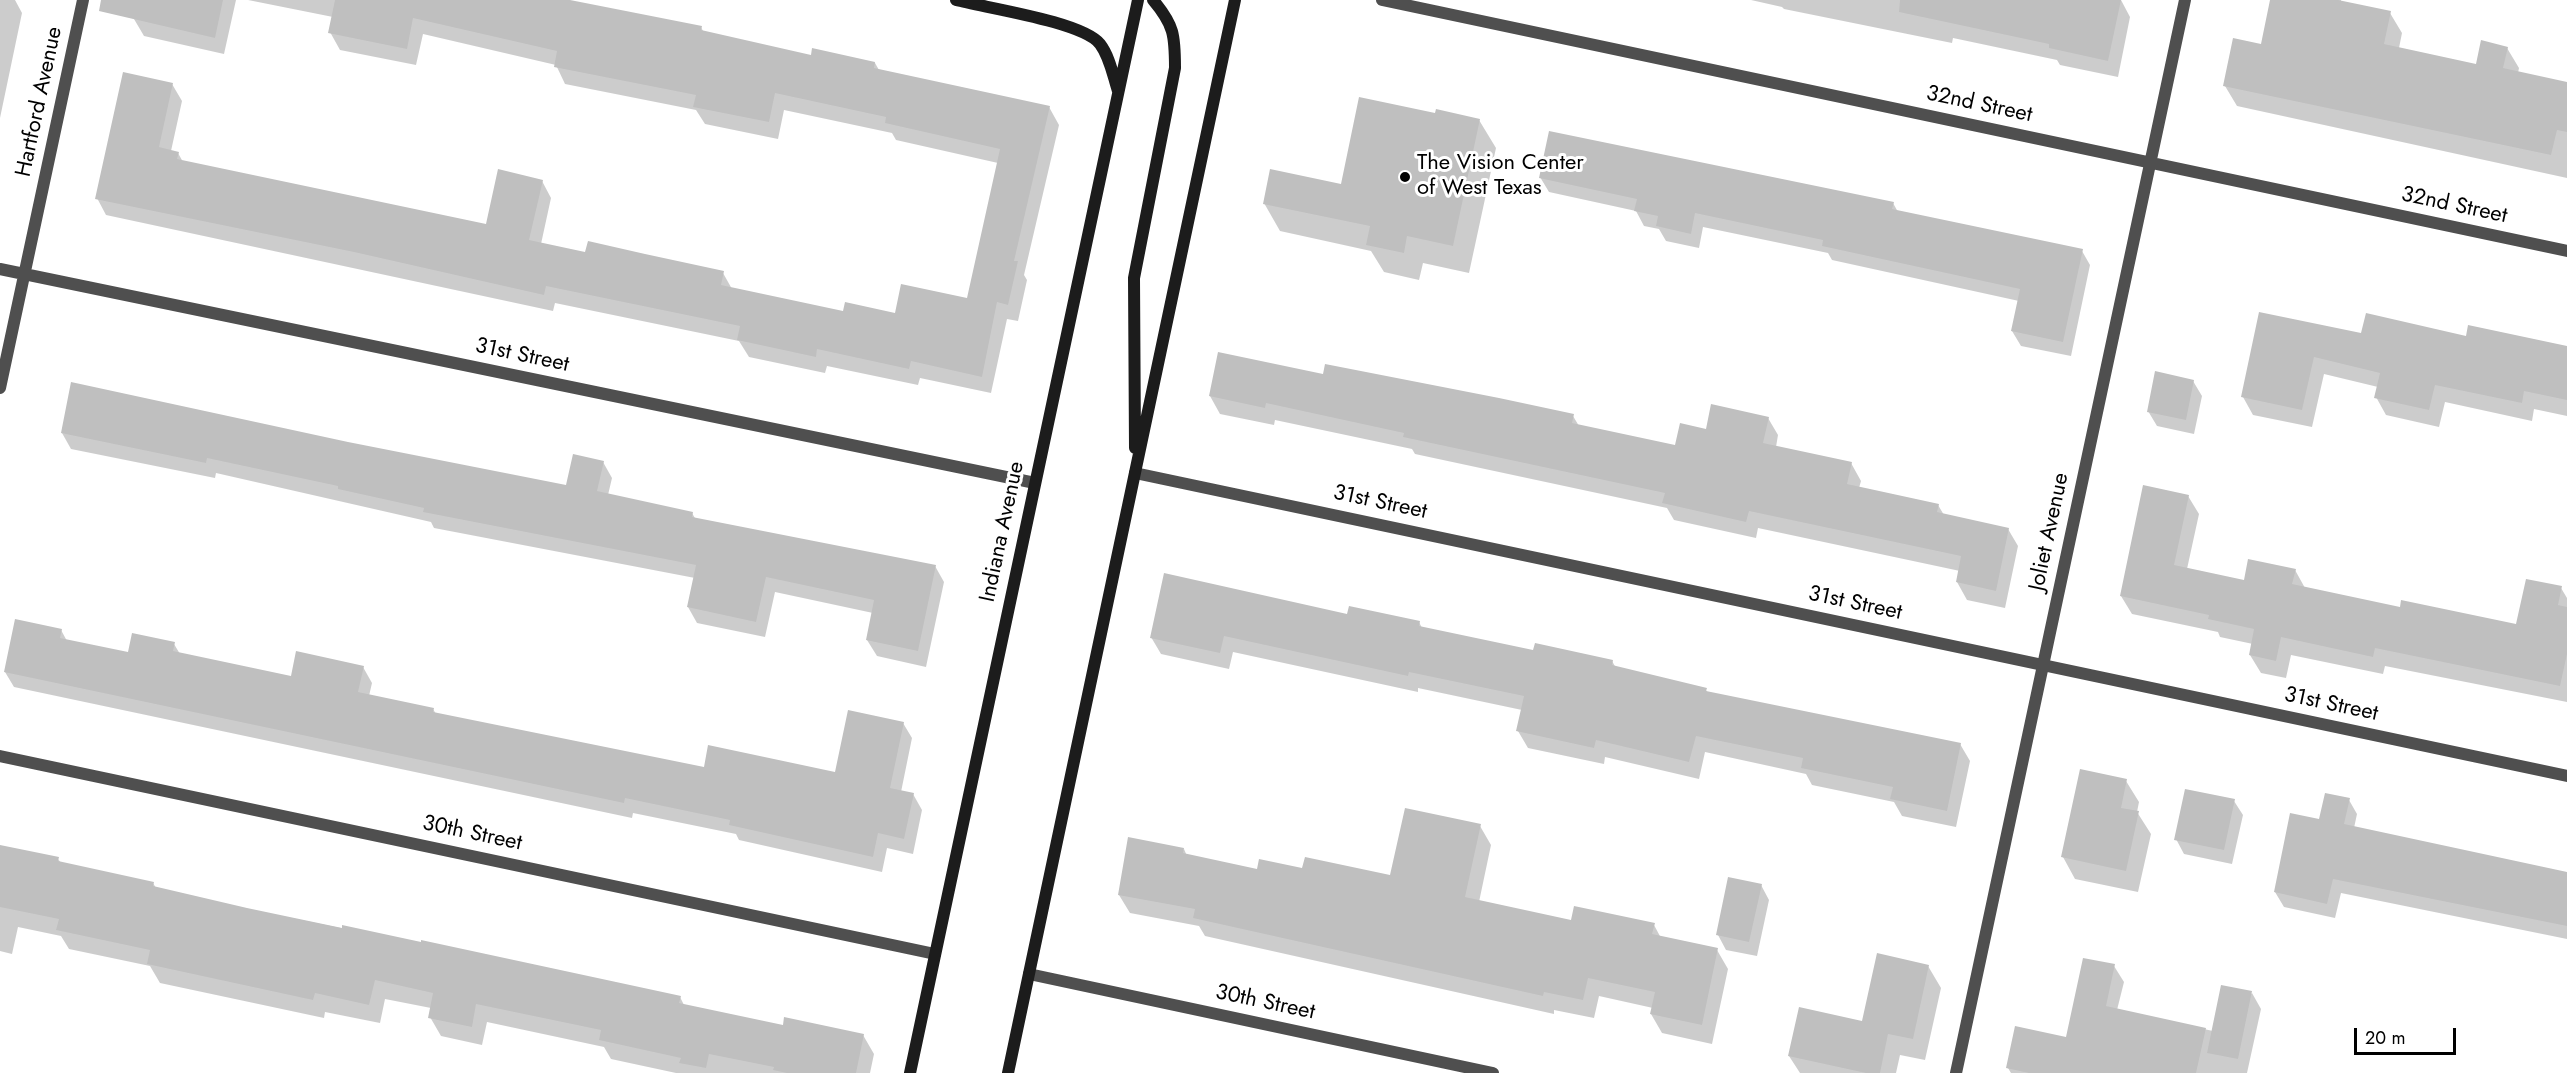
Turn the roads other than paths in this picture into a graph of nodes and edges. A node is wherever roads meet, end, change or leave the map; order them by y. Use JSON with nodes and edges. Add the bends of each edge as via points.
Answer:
{"nodes":[{"id":1,"x":83,"y":0,"type":"edge"},
{"id":2,"x":956,"y":0,"type":"edge"},
{"id":3,"x":1138,"y":0,"type":"edge"},
{"id":4,"x":1153,"y":0,"type":"edge"},
{"id":5,"x":1235,"y":0,"type":"edge"},
{"id":6,"x":1382,"y":0,"type":"edge"},
{"id":7,"x":2185,"y":0,"type":"edge"},
{"id":8,"x":1118,"y":92,"type":"junction"},
{"id":9,"x":2150,"y":163,"type":"junction"},
{"id":10,"x":2567,"y":251,"type":"edge"},
{"id":11,"x":0,"y":269,"type":"edge"},
{"id":12,"x":24,"y":274,"type":"junction"},
{"id":13,"x":0,"y":388,"type":"edge"},
{"id":14,"x":1135,"y":473,"type":"junction"},
{"id":15,"x":1035,"y":483,"type":"junction"},
{"id":16,"x":2043,"y":665,"type":"junction"},
{"id":17,"x":0,"y":756,"type":"edge"},
{"id":18,"x":2567,"y":776,"type":"edge"},
{"id":19,"x":935,"y":954,"type":"junction"},
{"id":20,"x":1029,"y":974,"type":"junction"},
{"id":21,"x":910,"y":1073,"type":"edge"},
{"id":22,"x":1008,"y":1073,"type":"edge"},
{"id":23,"x":1493,"y":1073,"type":"edge"},
{"id":24,"x":1956,"y":1073,"type":"edge"}],
"edges":[{"from":1,"to":12,"type":"street","name":"Hartford Avenue"},
{"from":2,"to":8,"type":"main road","via":[[1066,26],[1092,36],[1106,53]]},
{"from":3,"to":8,"type":"main road","name":"Indiana Avenue"},
{"from":4,"to":14,"type":"main road","via":[[1169,20],[1175,38],[1175,68],[1134,278]]},
{"from":5,"to":14,"type":"main road"},
{"from":6,"to":9,"type":"street","name":"32nd Street"},
{"from":7,"to":9,"type":"street","name":"Joliet Avenue"},
{"from":8,"to":15,"type":"main road","name":"Indiana Avenue"},
{"from":9,"to":10,"type":"street","name":"32nd Street"},
{"from":9,"to":16,"type":"street","name":"Joliet Avenue"},
{"from":11,"to":12,"type":"street","name":"31st Street"},
{"from":12,"to":13,"type":"street","name":"Hartford Avenue"},
{"from":12,"to":15,"type":"street","name":"31st Street"},
{"from":14,"to":16,"type":"street","name":"31st Street"},
{"from":14,"to":20,"type":"main road"},
{"from":15,"to":19,"type":"main road","name":"Indiana Avenue"},
{"from":16,"to":18,"type":"street","name":"31st Street"},
{"from":16,"to":24,"type":"street","name":"Joliet Avenue"},
{"from":17,"to":19,"type":"street","name":"30th Street"},
{"from":19,"to":21,"type":"main road","name":"Indiana Avenue"},
{"from":20,"to":22,"type":"main road"},
{"from":20,"to":23,"type":"street","name":"30th Street"}]}
